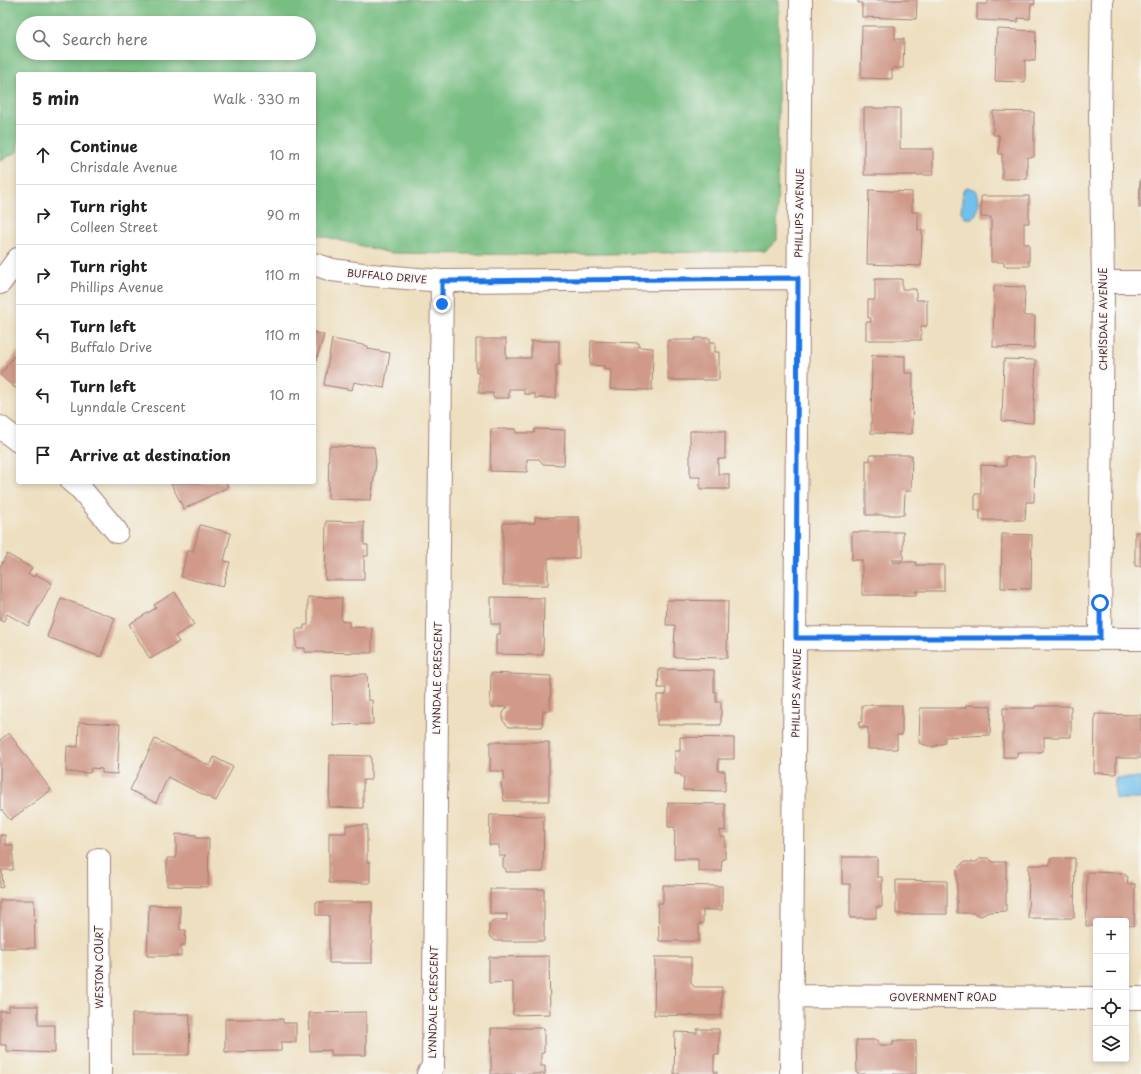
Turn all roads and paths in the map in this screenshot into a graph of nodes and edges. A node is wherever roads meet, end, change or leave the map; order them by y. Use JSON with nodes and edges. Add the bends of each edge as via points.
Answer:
{"nodes":[{"id":1,"x":801,"y":0,"type":"edge"},
{"id":2,"x":1102,"y":0,"type":"edge"},
{"id":3,"x":16,"y":262,"type":"edge"},
{"id":4,"x":316,"y":265,"type":"edge"},
{"id":5,"x":798,"y":278,"type":"junction"},
{"id":6,"x":442,"y":281,"type":"junction"},
{"id":7,"x":1103,"y":282,"type":"junction"},
{"id":8,"x":1141,"y":282,"type":"edge"},
{"id":9,"x":0,"y":284,"type":"edge"},
{"id":10,"x":0,"y":427,"type":"edge"},
{"id":11,"x":16,"y":439,"type":"edge"},
{"id":12,"x":75,"y":484,"type":"edge"},
{"id":13,"x":117,"y":532,"type":"dead end"},
{"id":14,"x":796,"y":638,"type":"junction"},
{"id":15,"x":1100,"y":638,"type":"junction"},
{"id":16,"x":1141,"y":639,"type":"edge"},
{"id":17,"x":98,"y":859,"type":"dead end"},
{"id":18,"x":791,"y":996,"type":"junction"},
{"id":19,"x":1093,"y":998,"type":"edge"},
{"id":20,"x":1129,"y":998,"type":"edge"},
{"id":21,"x":1141,"y":998,"type":"edge"},
{"id":22,"x":100,"y":1074,"type":"edge"},
{"id":23,"x":428,"y":1074,"type":"edge"},
{"id":24,"x":791,"y":1074,"type":"edge"}],
"edges":[{"from":1,"to":5,"type":"street","name":"PHILLIPS AVENUE"},
{"from":2,"to":7,"type":"street","name":"CHRISDALE AVENUE","via":[[1100,113]]},
{"from":3,"to":9,"type":"street"},
{"from":4,"to":6,"type":"street","name":"BUFFALO DRIVE","via":[[332,270],[370,275]]},
{"from":5,"to":6,"type":"street","name":"BUFFALO DRIVE"},
{"from":5,"to":14,"type":"street","name":"PHILLIPS AVENUE"},
{"from":6,"to":23,"type":"street","name":"LYNNDALE CRESCENT","via":[[433,1066]]},
{"from":7,"to":8,"type":"street"},
{"from":7,"to":15,"type":"street","name":"CHRISDALE AVENUE"},
{"from":10,"to":11,"type":"street"},
{"from":12,"to":13,"type":"street"},
{"from":14,"to":15,"type":"street"},
{"from":14,"to":18,"type":"street","name":"PHILLIPS AVENUE"},
{"from":15,"to":16,"type":"street"},
{"from":17,"to":22,"type":"street","name":"WESTON COURT"},
{"from":18,"to":19,"type":"street","name":"GOVERNMENT ROAD"},
{"from":18,"to":24,"type":"street","name":"PHILLIPS AVENUE"},
{"from":20,"to":21,"type":"street"}]}
